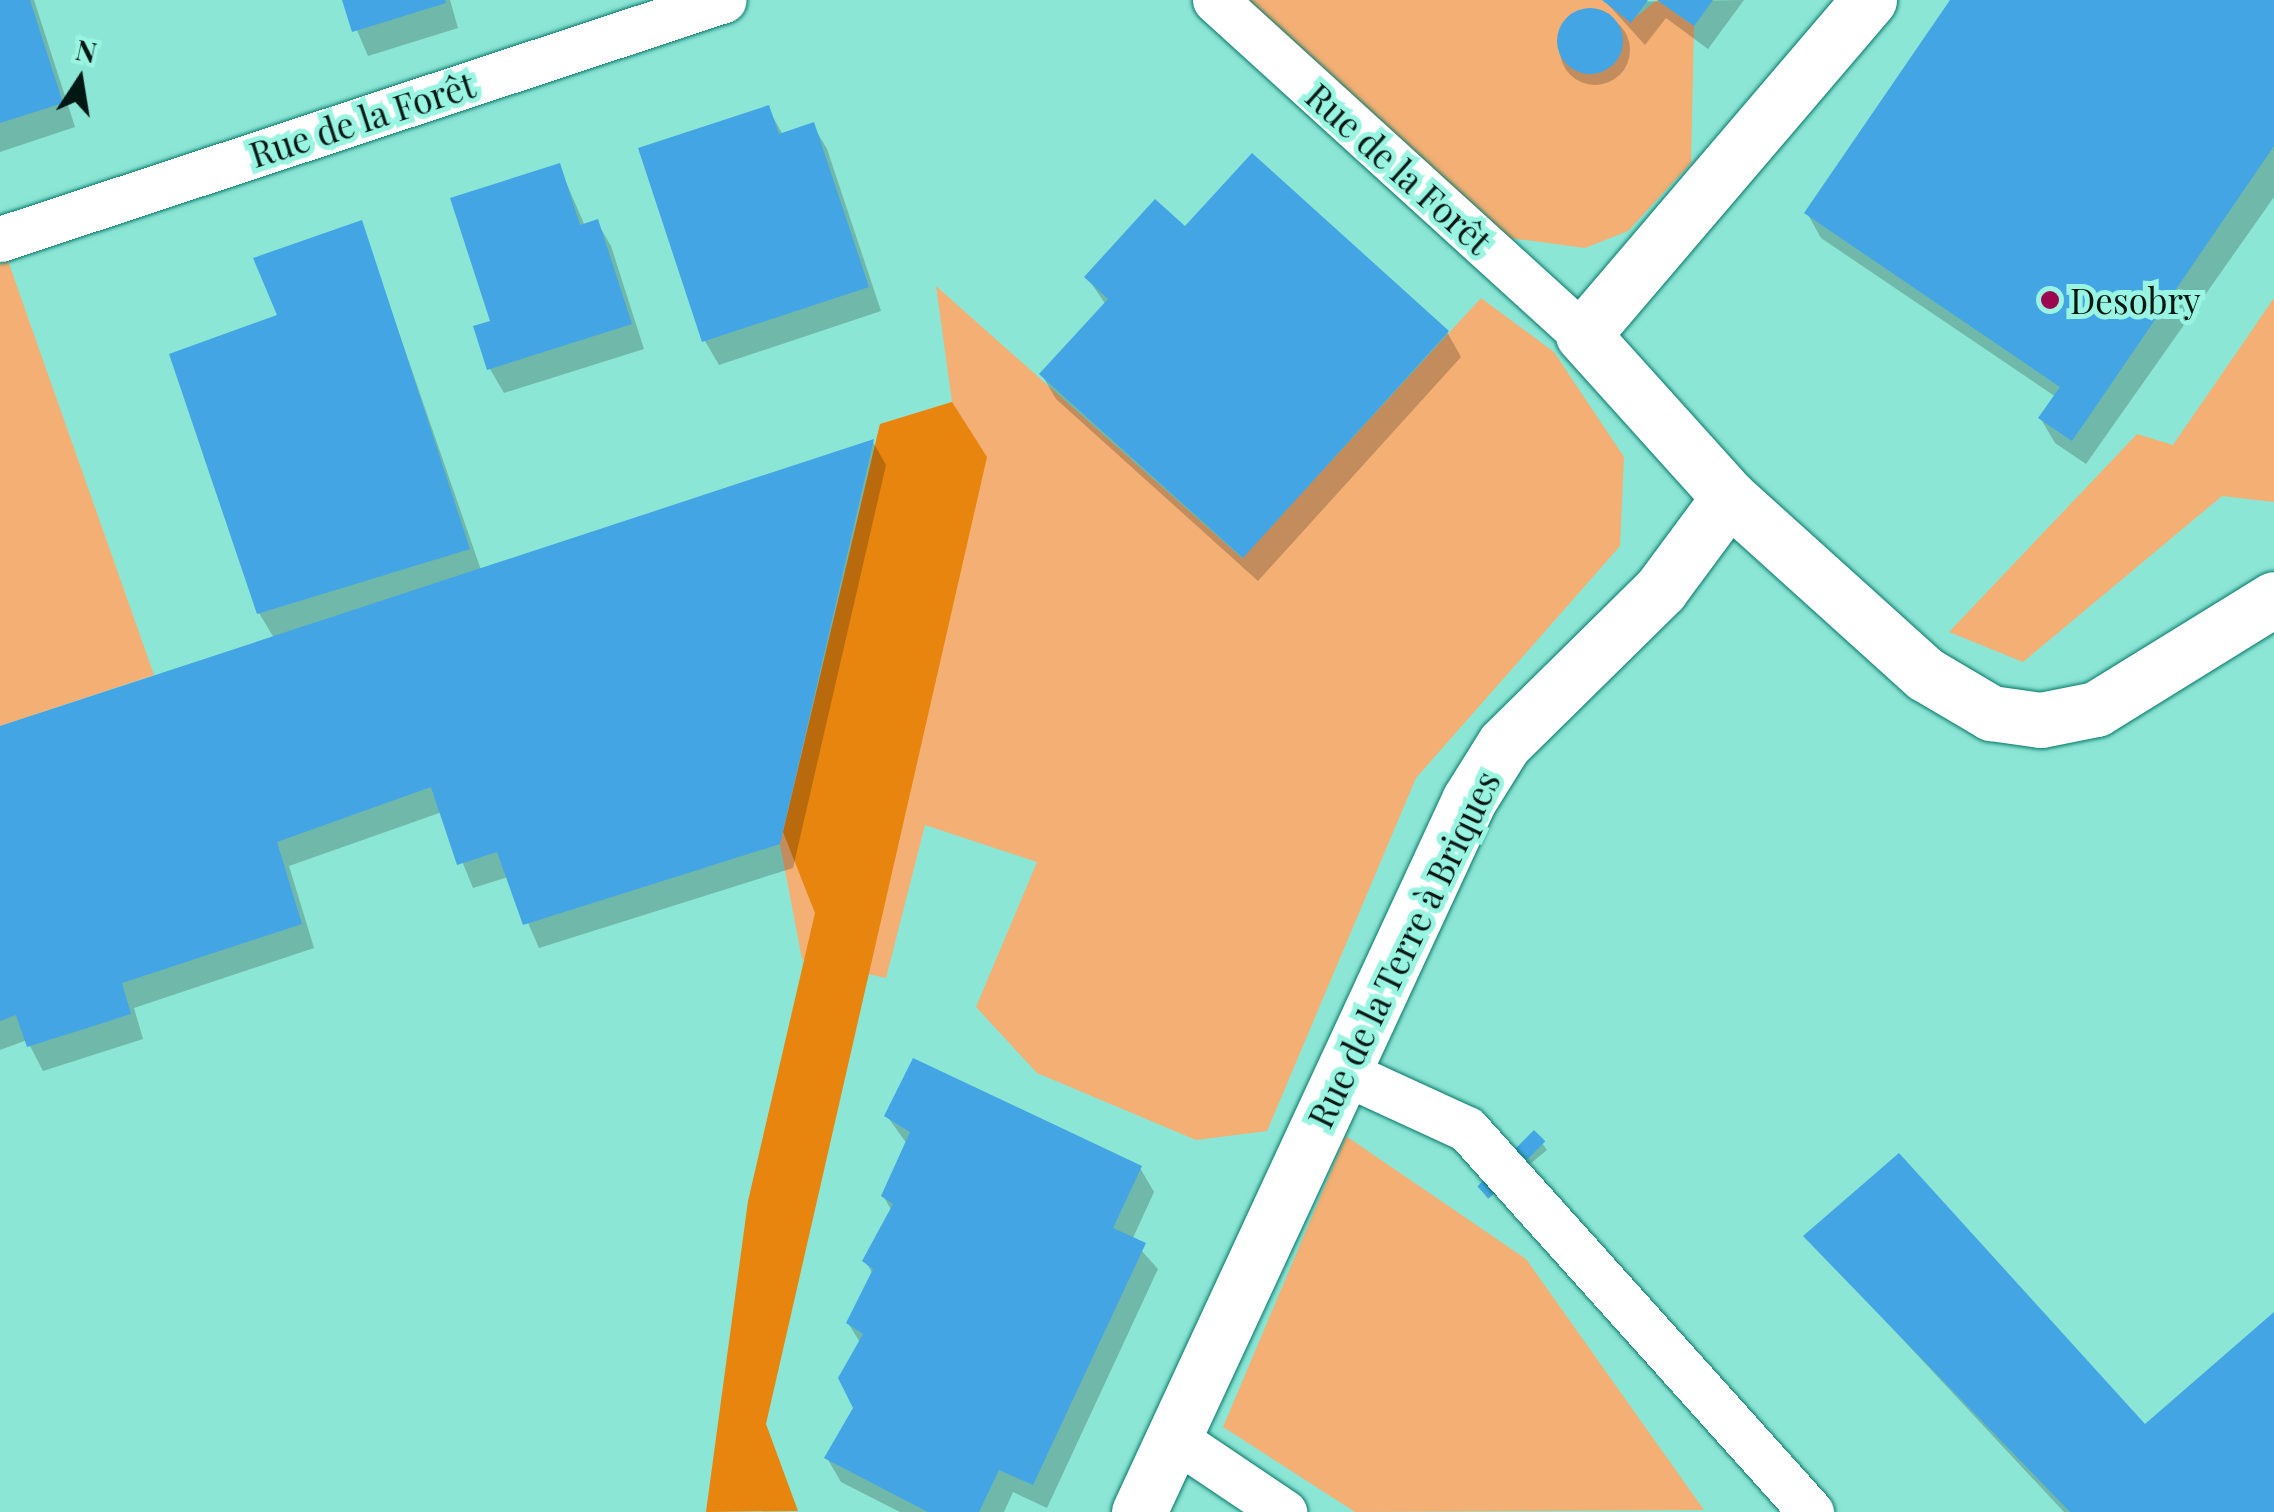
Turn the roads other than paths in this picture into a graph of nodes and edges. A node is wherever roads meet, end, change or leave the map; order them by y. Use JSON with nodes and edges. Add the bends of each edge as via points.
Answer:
{"nodes":[{"id":1,"x":724,"y":0,"type":"edge"},
{"id":2,"x":1215,"y":0,"type":"edge"},
{"id":3,"x":1869,"y":0,"type":"edge"},
{"id":4,"x":0,"y":238,"type":"edge"},
{"id":5,"x":1583,"y":335,"type":"junction"},
{"id":6,"x":1729,"y":498,"type":"junction"},
{"id":7,"x":2274,"y":599,"type":"edge"},
{"id":8,"x":1342,"y":1072,"type":"junction"},
{"id":9,"x":1174,"y":1438,"type":"junction"},
{"id":10,"x":1139,"y":1512,"type":"edge"},
{"id":11,"x":1284,"y":1512,"type":"edge"},
{"id":12,"x":1811,"y":1512,"type":"edge"}],
"edges":[{"from":1,"to":4,"type":"street","name":"Rue de la Forêt"},
{"from":2,"to":5,"type":"street","name":"Rue de la Forêt"},
{"from":3,"to":5,"type":"main road"},
{"from":5,"to":6,"type":"main road"},
{"from":6,"to":7,"type":"main road","via":[[1925,674],[1991,712],[2041,720],[2096,710]]},
{"from":6,"to":8,"type":"main road","name":"Rue de la Terre à Briques","via":[[1661,589],[1504,744],[1468,800]]},
{"from":8,"to":9,"type":"main road","name":"Rue de la Terre à Briques"},
{"from":8,"to":12,"type":"street","via":[[1467,1129]]},
{"from":9,"to":10,"type":"main road","name":"Rue de la Terre à Briques"},
{"from":9,"to":11,"type":"street"}]}
